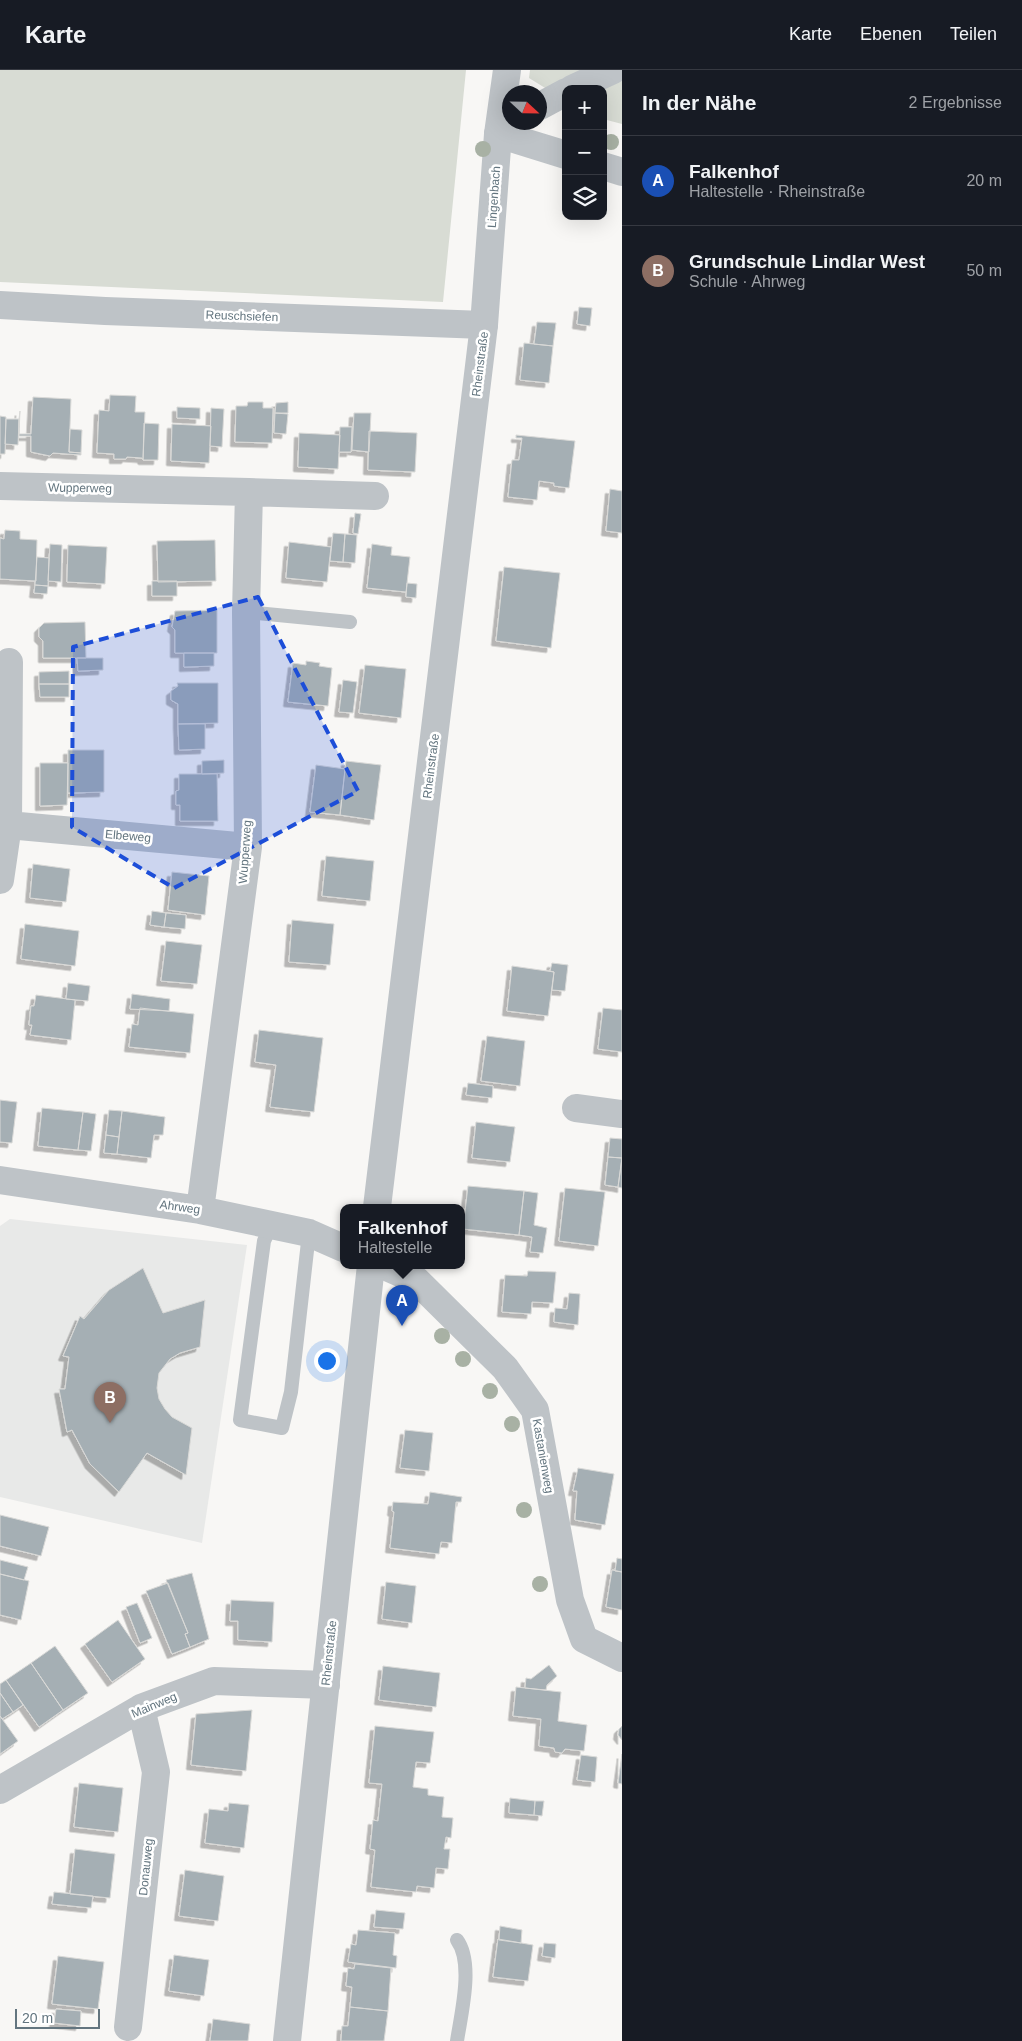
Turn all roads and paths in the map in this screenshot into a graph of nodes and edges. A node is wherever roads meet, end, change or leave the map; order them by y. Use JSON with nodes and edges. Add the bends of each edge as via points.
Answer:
{"nodes":[{"id":1,"x":507,"y":70,"type":"edge"},
{"id":2,"x":613,"y":70,"type":"edge"},
{"id":3,"x":507,"y":85,"type":"edge"},
{"id":4,"x":581,"y":85,"type":"edge"},
{"id":5,"x":562,"y":94,"type":"edge"},
{"id":6,"x":547,"y":102,"type":"edge"},
{"id":7,"x":507,"y":130,"type":"edge"},
{"id":8,"x":511,"y":130,"type":"edge"},
{"id":9,"x":562,"y":153,"type":"edge"},
{"id":10,"x":607,"y":167,"type":"edge"},
{"id":11,"x":622,"y":172,"type":"edge"},
{"id":12,"x":0,"y":305,"type":"edge"},
{"id":13,"x":484,"y":325,"type":"junction"},
{"id":14,"x":0,"y":486,"type":"edge"},
{"id":15,"x":249,"y":492,"type":"junction"},
{"id":16,"x":375,"y":496,"type":"dead end"},
{"id":17,"x":246,"y":612,"type":"junction"},
{"id":18,"x":350,"y":622,"type":"dead end"},
{"id":19,"x":9,"y":662,"type":"dead end"},
{"id":20,"x":8,"y":825,"type":"junction"},
{"id":21,"x":248,"y":847,"type":"junction"},
{"id":22,"x":0,"y":880,"type":"edge"},
{"id":23,"x":576,"y":1108,"type":"dead end"},
{"id":24,"x":622,"y":1114,"type":"edge"},
{"id":25,"x":4,"y":1184,"type":"edge"},
{"id":26,"x":377,"y":1204,"type":"edge"},
{"id":27,"x":200,"y":1210,"type":"junction"},
{"id":28,"x":270,"y":1226,"type":"junction"},
{"id":29,"x":309,"y":1233,"type":"junction"},
{"id":30,"x":340,"y":1247,"type":"edge"},
{"id":31,"x":370,"y":1269,"type":"edge"},
{"id":32,"x":391,"y":1269,"type":"edge"},
{"id":33,"x":622,"y":1658,"type":"edge"},
{"id":34,"x":326,"y":1685,"type":"junction"},
{"id":35,"x":141,"y":1708,"type":"junction"},
{"id":36,"x":0,"y":1790,"type":"edge"},
{"id":37,"x":457,"y":1940,"type":"dead end"},
{"id":38,"x":128,"y":2027,"type":"dead end"},
{"id":39,"x":287,"y":2041,"type":"edge"},
{"id":40,"x":457,"y":2041,"type":"edge"}],
"edges":[{"from":1,"to":3,"type":"street","name":"Lingenbach"},
{"from":2,"to":4,"type":"street"},
{"from":5,"to":6,"type":"street"},
{"from":7,"to":13,"type":"street","name":"Lingenbach"},
{"from":8,"to":9,"type":"street"},
{"from":10,"to":11,"type":"street"},
{"from":12,"to":13,"type":"street","name":"Reuschsiefen"},
{"from":13,"to":26,"type":"street","name":"Rheinstraße"},
{"from":14,"to":15,"type":"street","name":"Wupperweg"},
{"from":15,"to":16,"type":"street","name":"Wupperweg"},
{"from":15,"to":17,"type":"street","name":"Wupperweg"},
{"from":17,"to":18,"type":"lane"},
{"from":17,"to":21,"type":"street","name":"Wupperweg"},
{"from":19,"to":20,"type":"street"},
{"from":20,"to":21,"type":"street","name":"Elbeweg"},
{"from":20,"to":22,"type":"street"},
{"from":21,"to":27,"type":"street","name":"Wupperweg"},
{"from":23,"to":24,"type":"street"},
{"from":25,"to":27,"type":"street","name":"Ahrweg"},
{"from":27,"to":28,"type":"street","name":"Ahrweg"},
{"from":28,"to":29,"type":"street","name":"Ahrweg"},
{"from":28,"to":29,"type":"lane","via":[[264,1241],[240,1420],[282,1428],[291,1392]]},
{"from":29,"to":30,"type":"street","name":"Ahrweg"},
{"from":31,"to":34,"type":"street","name":"Rheinstraße"},
{"from":32,"to":33,"type":"street","name":"Kastanienweg","via":[[416,1280],[505,1368],[535,1410],[570,1600],[584,1639]]},
{"from":34,"to":35,"type":"street","name":"Mainweg","via":[[214,1681]]},
{"from":34,"to":39,"type":"street","name":"Rheinstraße"},
{"from":35,"to":36,"type":"street","name":"Mainweg"},
{"from":35,"to":38,"type":"street","name":"Donauweg","via":[[156,1772]]},
{"from":37,"to":40,"type":"lane","via":[[463,1948],[466,1976]]}]}
